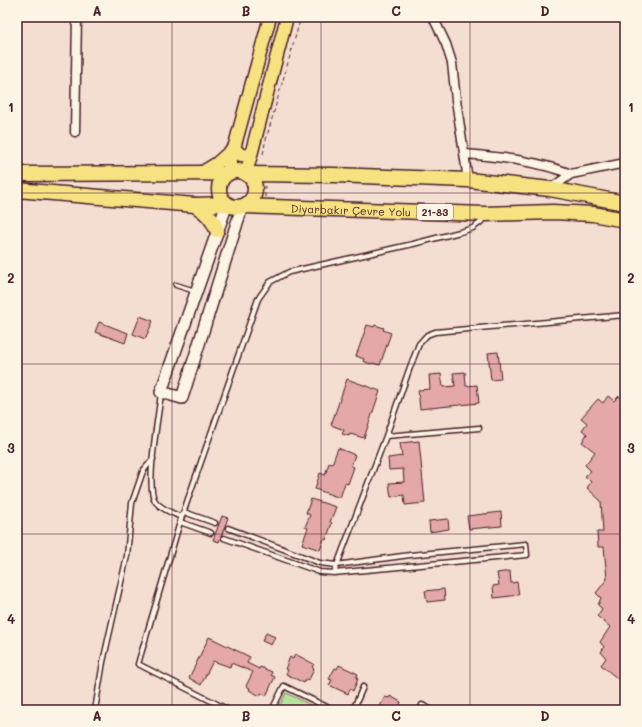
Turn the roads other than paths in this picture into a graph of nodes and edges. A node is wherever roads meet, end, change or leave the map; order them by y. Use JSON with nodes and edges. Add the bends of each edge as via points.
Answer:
{"nodes":[{"id":1,"x":77,"y":17,"type":"edge"},
{"id":2,"x":270,"y":17,"type":"edge"},
{"id":3,"x":287,"y":17,"type":"edge"},
{"id":4,"x":433,"y":17,"type":"edge"},
{"id":5,"x":75,"y":132,"type":"dead end"},
{"id":6,"x":234,"y":148,"type":"junction"},
{"id":7,"x":465,"y":154,"type":"junction"},
{"id":8,"x":251,"y":156,"type":"junction"},
{"id":9,"x":625,"y":163,"type":"edge"},
{"id":10,"x":201,"y":173,"type":"junction"},
{"id":11,"x":17,"y":174,"type":"edge"},
{"id":12,"x":227,"y":174,"type":"junction"},
{"id":13,"x":246,"y":174,"type":"junction"},
{"id":14,"x":571,"y":174,"type":"junction"},
{"id":15,"x":468,"y":180,"type":"junction"},
{"id":16,"x":550,"y":189,"type":"junction"},
{"id":17,"x":17,"y":190,"type":"edge"},
{"id":18,"x":625,"y":203,"type":"edge"},
{"id":19,"x":227,"y":204,"type":"junction"},
{"id":20,"x":195,"y":205,"type":"junction"},
{"id":21,"x":243,"y":206,"type":"junction"},
{"id":22,"x":485,"y":214,"type":"junction"},
{"id":23,"x":625,"y":220,"type":"edge"},
{"id":24,"x":217,"y":230,"type":"junction"},
{"id":25,"x":176,"y":285,"type":"dead end"},
{"id":26,"x":197,"y":292,"type":"junction"},
{"id":27,"x":625,"y":315,"type":"edge"},
{"id":28,"x":161,"y":392,"type":"junction"},
{"id":29,"x":479,"y":428,"type":"dead end"},
{"id":30,"x":386,"y":436,"type":"junction"},
{"id":31,"x":153,"y":459,"type":"junction"},
{"id":32,"x":184,"y":512,"type":"junction"},
{"id":33,"x":180,"y":519,"type":"junction"},
{"id":34,"x":215,"y":523,"type":"dead end"},
{"id":35,"x":228,"y":528,"type":"dead end"},
{"id":36,"x":211,"y":533,"type":"dead end"},
{"id":37,"x":224,"y":538,"type":"dead end"},
{"id":38,"x":336,"y":565,"type":"junction"},
{"id":39,"x":334,"y":573,"type":"junction"},
{"id":40,"x":363,"y":687,"type":"dead end"},
{"id":41,"x":95,"y":710,"type":"edge"},
{"id":42,"x":229,"y":710,"type":"edge"},
{"id":43,"x":272,"y":710,"type":"edge"},
{"id":44,"x":333,"y":710,"type":"edge"},
{"id":45,"x":353,"y":710,"type":"edge"},
{"id":46,"x":420,"y":710,"type":"edge"},
{"id":47,"x":432,"y":710,"type":"edge"}],
"edges":[{"from":1,"to":5,"type":"street"},
{"from":2,"to":6,"type":"main road"},
{"from":3,"to":8,"type":"main road"},
{"from":4,"to":7,"type":"street","via":[[452,63]]},
{"from":6,"to":8,"type":"main road","via":[[241,155]]},
{"from":6,"to":10,"type":"main road"},
{"from":6,"to":12,"type":"main road"},
{"from":7,"to":14,"type":"street","via":[[530,162]]},
{"from":7,"to":15,"type":"street"},
{"from":8,"to":13,"type":"main road"},
{"from":9,"to":14,"type":"street"},
{"from":10,"to":11,"type":"highway"},
{"from":10,"to":12,"type":"highway"},
{"from":12,"to":13,"type":"highway"},
{"from":12,"to":19,"type":"highway","via":[[219,187],[221,197]]},
{"from":13,"to":15,"type":"highway"},
{"from":13,"to":21,"type":"highway","via":[[253,181],[255,191],[251,200]]},
{"from":14,"to":16,"type":"street"},
{"from":15,"to":16,"type":"highway"},
{"from":16,"to":18,"type":"highway"},
{"from":17,"to":20,"type":"highway"},
{"from":19,"to":20,"type":"highway"},
{"from":19,"to":21,"type":"highway"},
{"from":19,"to":24,"type":"main road"},
{"from":20,"to":24,"type":"highway","via":[[210,217]]},
{"from":21,"to":22,"type":"highway","name":"Diyarbakır Çevre Yolu","number":"21-83"},
{"from":21,"to":28,"type":"main road","via":[[182,398]]},
{"from":22,"to":23,"type":"highway","name":"Diyarbakır Çevre Yolu","number":"21-83","via":[[553,212],[593,214]]},
{"from":22,"to":32,"type":"lane","via":[[481,222],[473,228],[289,272],[270,282],[258,299]]},
{"from":24,"to":26,"type":"main road"},
{"from":25,"to":26,"type":"lane"},
{"from":26,"to":28,"type":"main road"},
{"from":27,"to":30,"type":"lane","via":[[435,332],[427,335],[419,344]]},
{"from":28,"to":31,"type":"lane"},
{"from":29,"to":30,"type":"lane"},
{"from":30,"to":38,"type":"lane"},
{"from":31,"to":33,"type":"lane","via":[[151,490],[155,500],[166,511]]},
{"from":31,"to":41,"type":"lane","via":[[143,471],[132,503],[127,556]]},
{"from":32,"to":33,"type":"lane"},
{"from":32,"to":34,"type":"lane"},
{"from":33,"to":36,"type":"lane"},
{"from":33,"to":42,"type":"lane","via":[[138,664]]},
{"from":35,"to":38,"type":"lane","via":[[320,562]]},
{"from":37,"to":39,"type":"lane","via":[[320,572]]},
{"from":38,"to":39,"type":"lane"},
{"from":38,"to":39,"type":"lane","via":[[526,544],[527,555]]},
{"from":40,"to":45,"type":"lane"},
{"from":43,"to":44,"type":"lane","via":[[284,686]]},
{"from":46,"to":47,"type":"lane","via":[[422,706]]}]}
